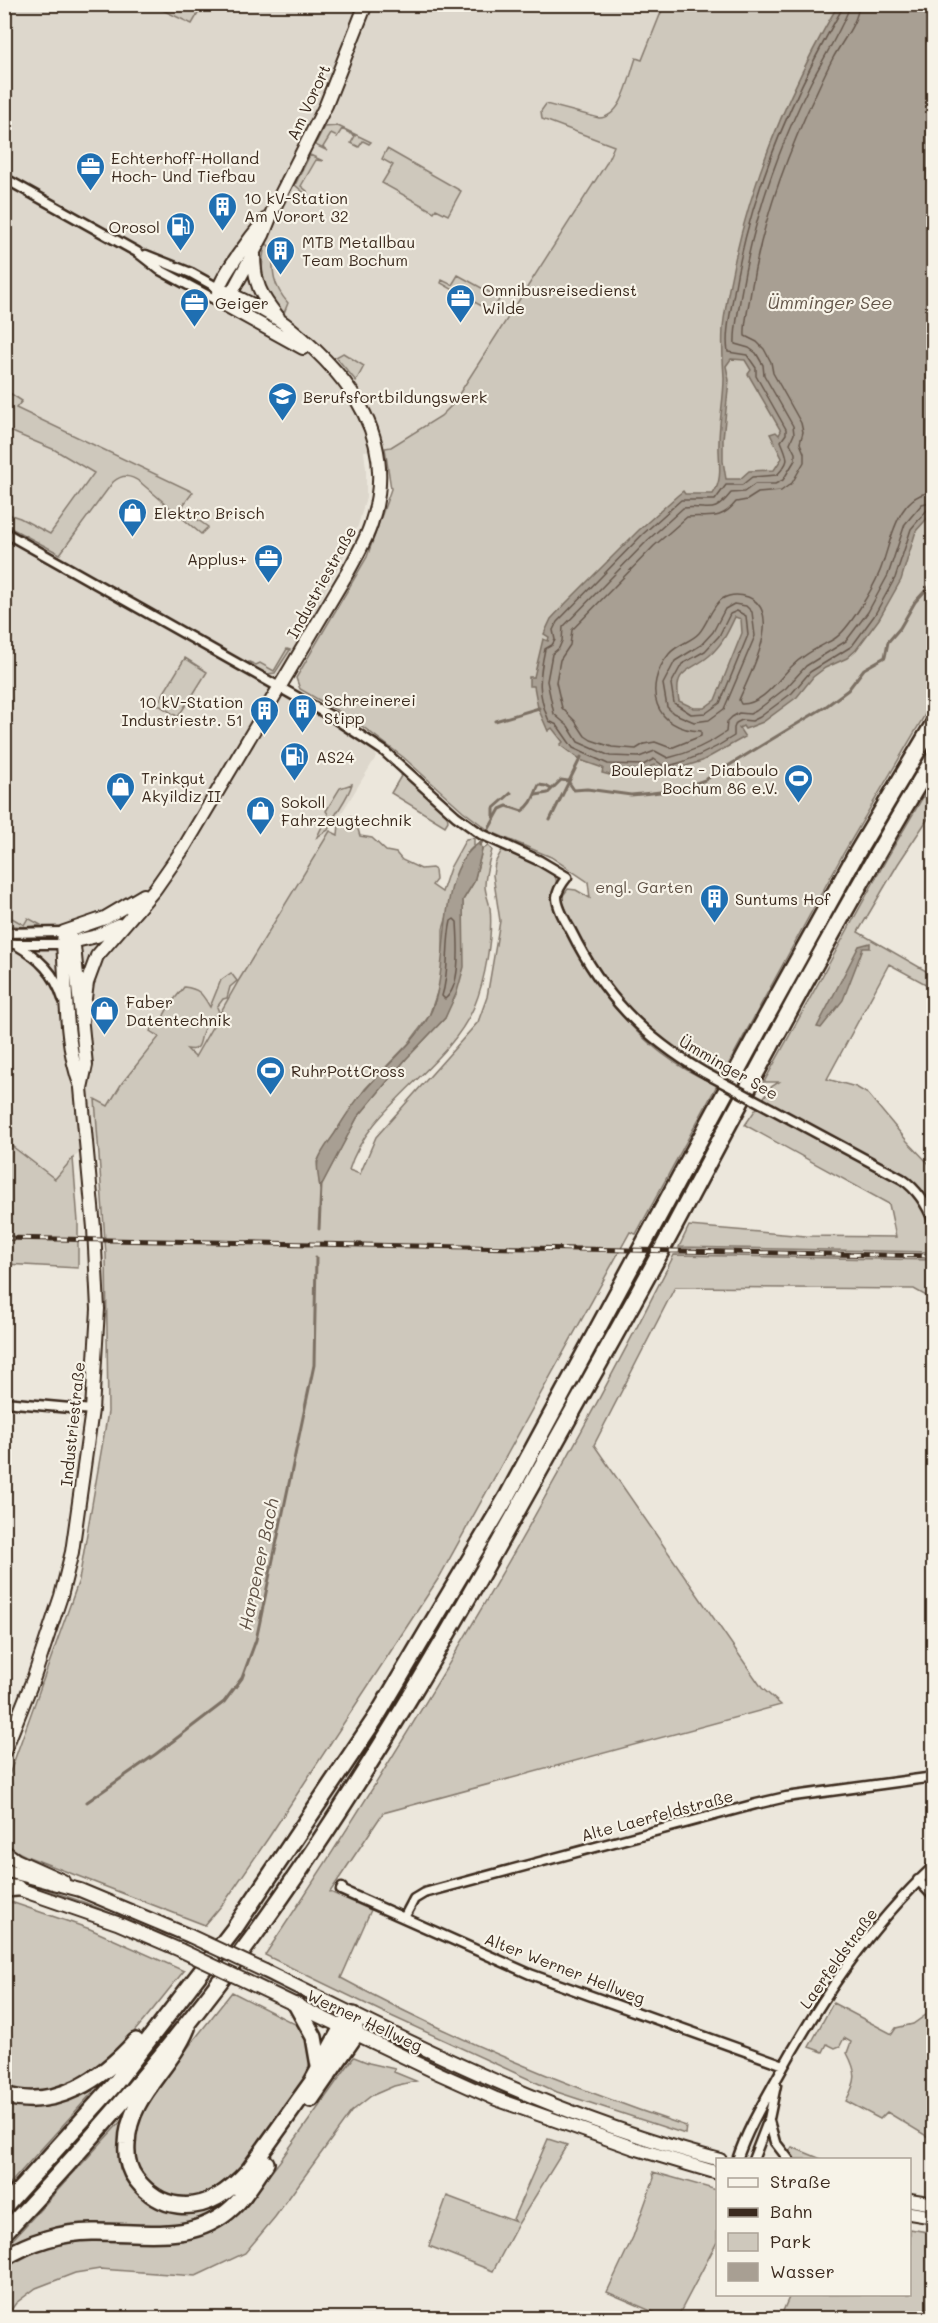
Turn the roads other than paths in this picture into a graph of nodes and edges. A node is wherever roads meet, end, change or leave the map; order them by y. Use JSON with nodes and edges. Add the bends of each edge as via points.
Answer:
{"nodes":[{"id":1,"x":366,"y":4,"type":"edge"},
{"id":2,"x":4,"y":178,"type":"edge"},
{"id":3,"x":273,"y":210,"type":"junction"},
{"id":4,"x":137,"y":252,"type":"junction"},
{"id":5,"x":254,"y":253,"type":"junction"},
{"id":6,"x":218,"y":288,"type":"junction"},
{"id":7,"x":231,"y":294,"type":"junction"},
{"id":8,"x":218,"y":301,"type":"junction"},
{"id":9,"x":282,"y":323,"type":"junction"},
{"id":10,"x":322,"y":359,"type":"junction"},
{"id":11,"x":4,"y":532,"type":"edge"},
{"id":12,"x":280,"y":688,"type":"junction"},
{"id":13,"x":933,"y":723,"type":"edge"},
{"id":14,"x":933,"y":758,"type":"edge"},
{"id":15,"x":155,"y":889,"type":"junction"},
{"id":16,"x":129,"y":918,"type":"junction"},
{"id":17,"x":4,"y":933,"type":"edge"},
{"id":18,"x":66,"y":939,"type":"junction"},
{"id":19,"x":4,"y":944,"type":"edge"},
{"id":20,"x":15,"y":945,"type":"junction"},
{"id":21,"x":67,"y":1010,"type":"junction"},
{"id":22,"x":82,"y":1021,"type":"junction"},
{"id":23,"x":81,"y":1088,"type":"junction"},
{"id":24,"x":933,"y":1223,"type":"edge"},
{"id":25,"x":4,"y":1402,"type":"edge"},
{"id":26,"x":92,"y":1410,"type":"junction"},
{"id":27,"x":4,"y":1752,"type":"edge"},
{"id":28,"x":933,"y":1777,"type":"edge"},
{"id":29,"x":4,"y":1851,"type":"edge"},
{"id":30,"x":933,"y":1866,"type":"edge"},
{"id":31,"x":4,"y":1870,"type":"edge"},
{"id":32,"x":918,"y":1880,"type":"junction"},
{"id":33,"x":9,"y":1887,"type":"edge"},
{"id":34,"x":342,"y":1888,"type":"dead end"},
{"id":35,"x":80,"y":1890,"type":"junction"},
{"id":36,"x":933,"y":1897,"type":"edge"},
{"id":37,"x":404,"y":1918,"type":"junction"},
{"id":38,"x":234,"y":1929,"type":"junction"},
{"id":39,"x":297,"y":2006,"type":"junction"},
{"id":40,"x":193,"y":2014,"type":"junction"},
{"id":41,"x":352,"y":2015,"type":"junction"},
{"id":42,"x":342,"y":2027,"type":"junction"},
{"id":43,"x":356,"y":2034,"type":"junction"},
{"id":44,"x":784,"y":2065,"type":"junction"},
{"id":45,"x":319,"y":2066,"type":"junction"},
{"id":46,"x":778,"y":2076,"type":"junction"},
{"id":47,"x":4,"y":2095,"type":"edge"},
{"id":48,"x":769,"y":2119,"type":"junction"},
{"id":49,"x":738,"y":2158,"type":"edge"},
{"id":50,"x":754,"y":2158,"type":"edge"},
{"id":51,"x":787,"y":2158,"type":"edge"},
{"id":52,"x":716,"y":2159,"type":"edge"},
{"id":53,"x":716,"y":2173,"type":"edge"},
{"id":54,"x":911,"y":2200,"type":"edge"},
{"id":55,"x":933,"y":2204,"type":"edge"},
{"id":56,"x":4,"y":2207,"type":"edge"},
{"id":57,"x":911,"y":2213,"type":"edge"},
{"id":58,"x":933,"y":2217,"type":"edge"},
{"id":59,"x":4,"y":2233,"type":"edge"},
{"id":60,"x":4,"y":2258,"type":"edge"}],
"edges":[{"from":1,"to":3,"type":"street","name":"Am Vorort","via":[[326,105]]},
{"from":2,"to":4,"type":"street","name":"Industriestraße"},
{"from":3,"to":5,"type":"street","name":"Am Vorort"},
{"from":3,"to":6,"type":"street","name":"Am Vorort"},
{"from":4,"to":6,"type":"street","name":"Industriestraße","via":[[165,261]]},
{"from":4,"to":8,"type":"street","name":"Industriestraße","via":[[160,270]]},
{"from":5,"to":7,"type":"street","name":"Am Vorort"},
{"from":5,"to":9,"type":"street","name":"Am Vorort","via":[[256,284]]},
{"from":6,"to":7,"type":"street","name":"Industriestraße"},
{"from":6,"to":8,"type":"street"},
{"from":7,"to":8,"type":"street"},
{"from":7,"to":9,"type":"street","name":"Industriestraße"},
{"from":8,"to":10,"type":"street","name":"Industriestraße"},
{"from":9,"to":10,"type":"street","name":"Industriestraße"},
{"from":10,"to":12,"type":"street","name":"Industriestraße","via":[[363,409],[374,437],[379,482],[363,544]]},
{"from":11,"to":12,"type":"street"},
{"from":12,"to":15,"type":"street","name":"Industriestraße","via":[[201,822]]},
{"from":12,"to":24,"type":"street","name":"Ümminger See","bridge":true,"via":[[384,751],[456,816],[485,836],[567,877],[557,896],[559,905],[581,952],[626,1014],[677,1057],[915,1188]]},
{"from":13,"to":38,"type":"highway","via":[[777,998],[456,1585],[377,1716]]},
{"from":14,"to":40,"type":"highway","via":[[830,935],[472,1594],[310,1854]]},
{"from":15,"to":16,"type":"street","name":"Industriestraße"},
{"from":15,"to":18,"type":"street","name":"Industriestraße"},
{"from":16,"to":18,"type":"street","name":"Industriestraße","via":[[97,936]]},
{"from":16,"to":22,"type":"street","name":"Industriestraße","via":[[97,956],[87,983]]},
{"from":17,"to":18,"type":"street"},
{"from":18,"to":20,"type":"street"},
{"from":18,"to":21,"type":"street","name":"Industriestraße"},
{"from":18,"to":22,"type":"street","name":"Industriestraße"},
{"from":19,"to":20,"type":"street"},
{"from":20,"to":21,"type":"street","name":"Industriestraße","via":[[51,972]]},
{"from":21,"to":23,"type":"street","name":"Industriestraße","via":[[73,1066]]},
{"from":22,"to":23,"type":"street","name":"Industriestraße","via":[[86,1065]]},
{"from":23,"to":26,"type":"street","name":"Industriestraße","via":[[98,1309]]},
{"from":25,"to":26,"type":"street"},
{"from":26,"to":27,"type":"street","name":"Industriestraße","via":[[72,1552],[47,1640]]},
{"from":28,"to":37,"type":"street","name":"Alte Laerfeldstraße","via":[[756,1804],[424,1893],[414,1899]]},
{"from":29,"to":35,"type":"street","name":"Werner Hellweg"},
{"from":30,"to":32,"type":"street","name":"Laerfeldstraße"},
{"from":31,"to":35,"type":"street","name":"Werner Hellweg"},
{"from":32,"to":36,"type":"street"},
{"from":32,"to":44,"type":"street","name":"Laerfeldstraße","via":[[850,1960]]},
{"from":33,"to":39,"type":"street","name":"Werner Hellweg","bridge":true,"via":[[117,1923]]},
{"from":34,"to":37,"type":"street","name":"Alter Werner Hellweg"},
{"from":35,"to":41,"type":"street","name":"Werner Hellweg","bridge":true,"via":[[190,1936]]},
{"from":37,"to":44,"type":"street","name":"Alter Werner Hellweg","via":[[570,1989]]},
{"from":38,"to":47,"type":"highway","via":[[210,1946],[144,2032],[100,2075],[49,2098]]},
{"from":38,"to":56,"type":"highway","via":[[114,2085]]},
{"from":39,"to":42,"type":"street","name":"Werner Hellweg"},
{"from":39,"to":45,"type":"highway","via":[[314,2037]]},
{"from":40,"to":45,"type":"highway","via":[[180,2047],[141,2095],[128,2131],[126,2154],[133,2175],[150,2195],[163,2202],[200,2205],[238,2182],[312,2082]]},
{"from":40,"to":59,"type":"highway"},
{"from":41,"to":42,"type":"highway"},
{"from":41,"to":43,"type":"highway"},
{"from":41,"to":52,"type":"street","name":"Werner Hellweg","via":[[559,2108]]},
{"from":42,"to":43,"type":"street","name":"Werner Hellweg"},
{"from":42,"to":45,"type":"highway"},
{"from":43,"to":53,"type":"street","name":"Werner Hellweg","via":[[496,2099]]},
{"from":43,"to":60,"type":"highway","via":[[243,2197],[218,2218],[179,2233],[74,2233],[19,2248]]},
{"from":44,"to":46,"type":"street","name":"Laerfeldstraße"},
{"from":46,"to":48,"type":"street","name":"Laerfeldstraße"},
{"from":46,"to":49,"type":"street","name":"Laerfeldstraße","via":[[752,2122]]},
{"from":48,"to":50,"type":"street","name":"Laerfeldstraße"},
{"from":48,"to":51,"type":"street","via":[[775,2142]]},
{"from":54,"to":55,"type":"street"},
{"from":57,"to":58,"type":"street"}]}
